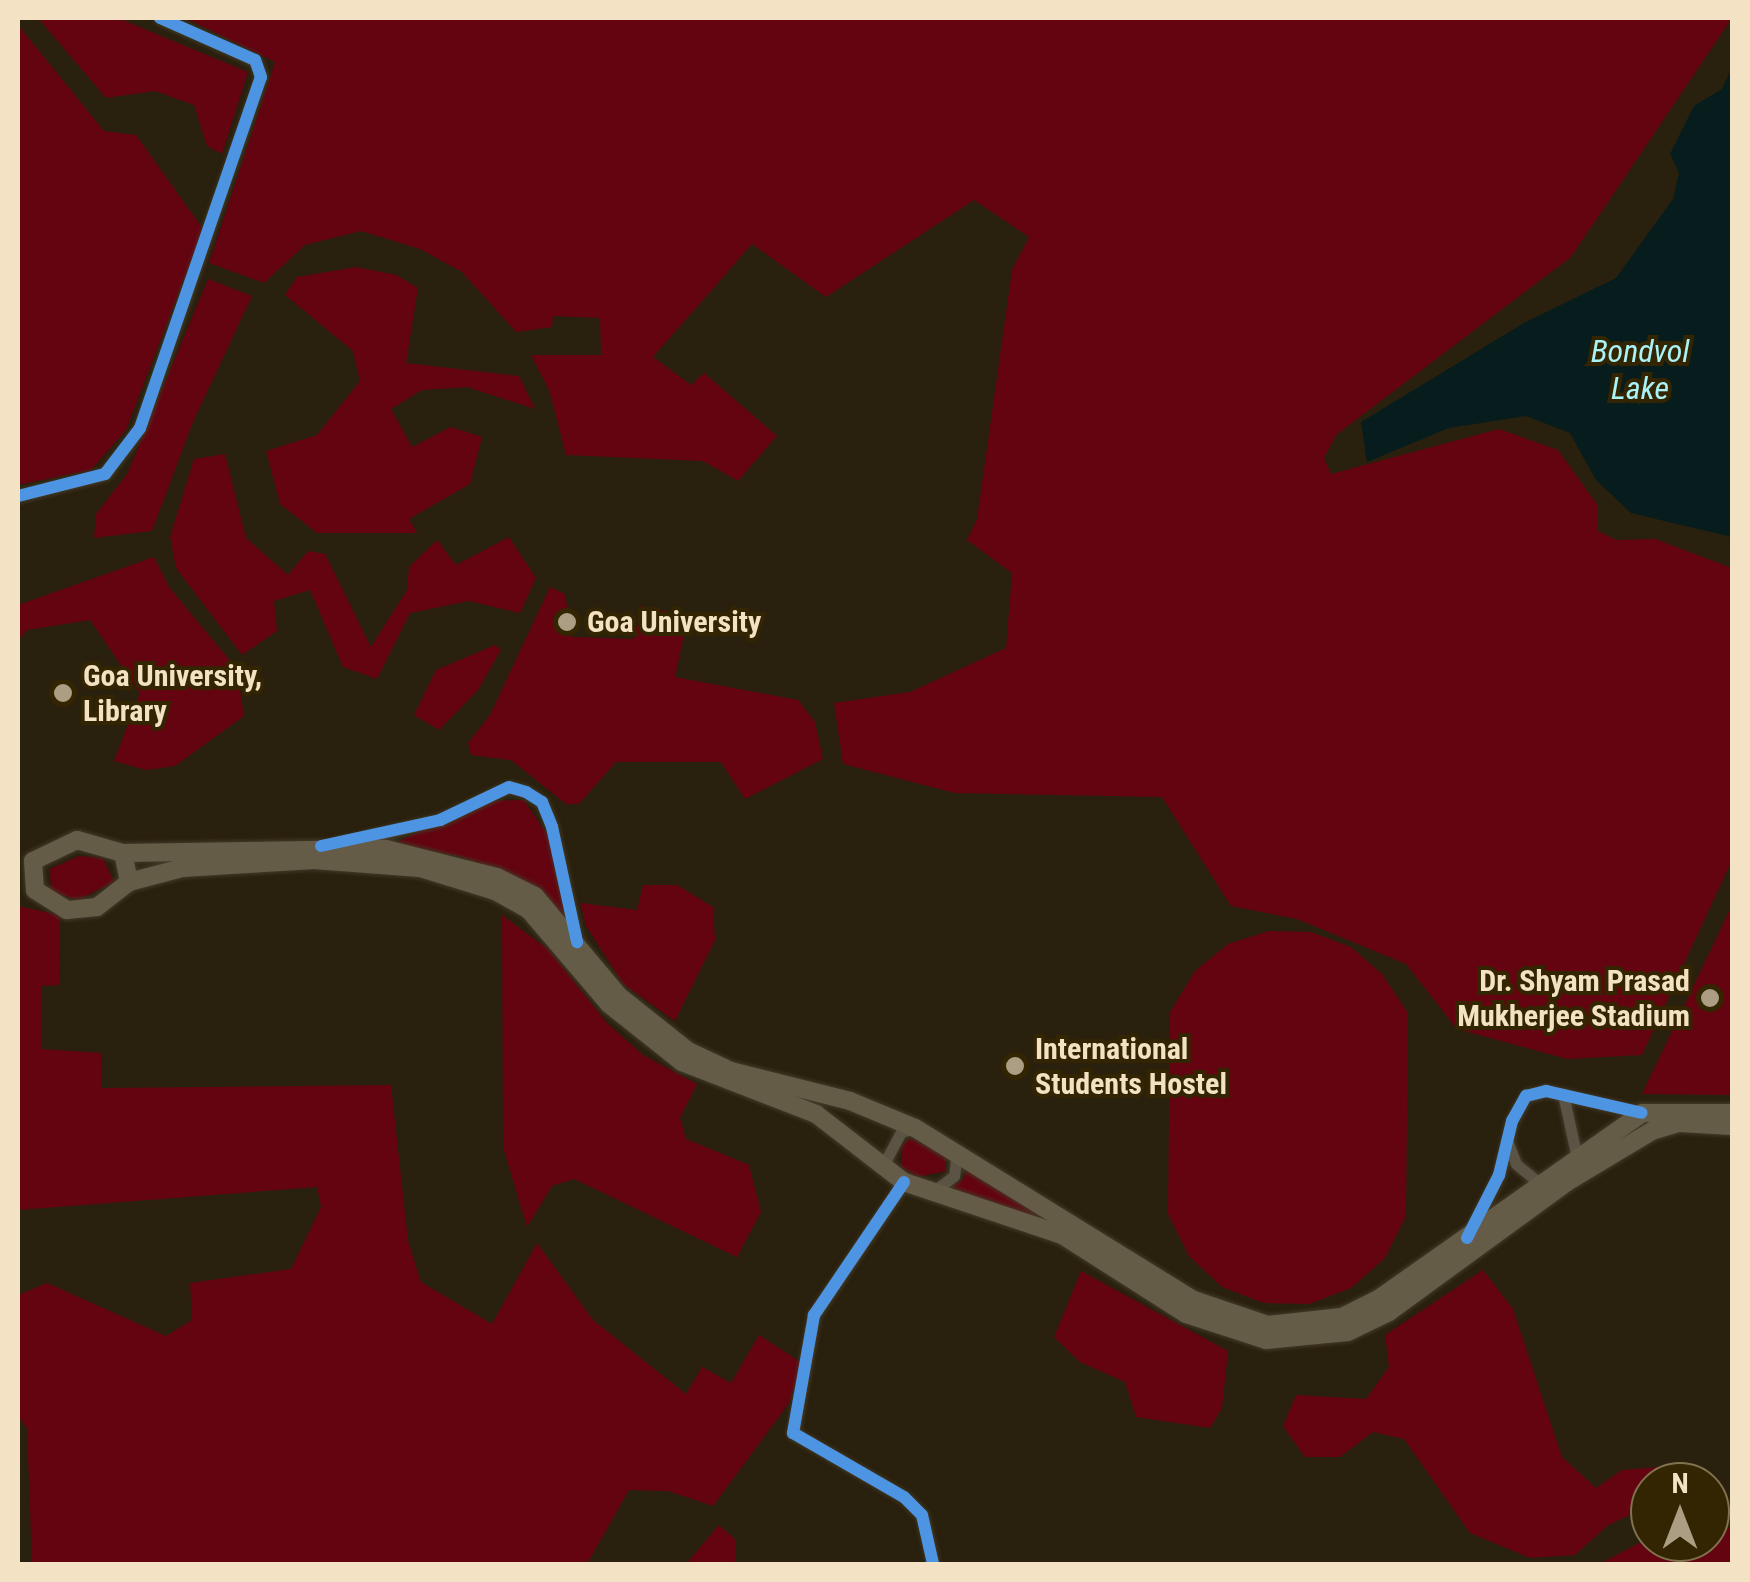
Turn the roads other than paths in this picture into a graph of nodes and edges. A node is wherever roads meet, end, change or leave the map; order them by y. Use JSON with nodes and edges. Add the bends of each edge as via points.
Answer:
{"nodes":[{"id":1,"x":160,"y":18,"type":"edge"},
{"id":2,"x":18,"y":496,"type":"edge"},
{"id":3,"x":321,"y":846,"type":"junction"},
{"id":4,"x":124,"y":854,"type":"junction"},
{"id":5,"x":26,"y":863,"type":"edge"},
{"id":6,"x":129,"y":882,"type":"junction"},
{"id":7,"x":26,"y":888,"type":"edge"},
{"id":8,"x":577,"y":942,"type":"junction"},
{"id":9,"x":1563,"y":1094,"type":"junction"},
{"id":10,"x":1732,"y":1113,"type":"edge"},
{"id":11,"x":1642,"y":1114,"type":"junction"},
{"id":12,"x":1732,"y":1126,"type":"edge"},
{"id":13,"x":915,"y":1128,"type":"junction"},
{"id":14,"x":1508,"y":1143,"type":"junction"},
{"id":15,"x":956,"y":1149,"type":"junction"},
{"id":16,"x":1577,"y":1158,"type":"junction"},
{"id":17,"x":885,"y":1162,"type":"junction"},
{"id":18,"x":1542,"y":1184,"type":"junction"},
{"id":19,"x":920,"y":1186,"type":"junction"},
{"id":20,"x":1474,"y":1239,"type":"junction"},
{"id":21,"x":933,"y":1564,"type":"edge"}],
"edges":[{"from":1,"to":2,"type":"street","via":[[255,60],[261,77],[140,428],[105,474]]},
{"from":3,"to":4,"type":"main road"},
{"from":3,"to":8,"type":"main road","via":[[422,854],[497,877],[535,896]]},
{"from":3,"to":8,"type":"street","via":[[440,820],[509,787],[526,792],[542,802],[552,827]]},
{"from":4,"to":5,"type":"main road","via":[[77,840]]},
{"from":4,"to":6,"type":"main road"},
{"from":5,"to":7,"type":"main road"},
{"from":6,"to":7,"type":"main road","via":[[97,907],[67,910]]},
{"from":6,"to":17,"type":"main road","via":[[182,868],[314,860],[384,863],[458,877],[529,910],[609,1004],[656,1047],[726,1083],[816,1114]]},
{"from":8,"to":13,"type":"main road","via":[[633,1010],[688,1051],[731,1071],[850,1101]]},
{"from":9,"to":11,"type":"street"},
{"from":9,"to":14,"type":"street","via":[[1526,1096]]},
{"from":9,"to":16,"type":"street"},
{"from":10,"to":11,"type":"main road"},
{"from":11,"to":16,"type":"main road"},
{"from":12,"to":20,"type":"main road","via":[[1680,1123],[1652,1131]]},
{"from":13,"to":15,"type":"main road"},
{"from":13,"to":17,"type":"street","via":[[901,1132]]},
{"from":14,"to":18,"type":"street","via":[[1516,1164]]},
{"from":14,"to":20,"type":"street"},
{"from":15,"to":19,"type":"street","via":[[954,1176]]},
{"from":15,"to":20,"type":"main road","via":[[1194,1300],[1268,1325],[1342,1317]]},
{"from":16,"to":18,"type":"main road"},
{"from":17,"to":19,"type":"main road"},
{"from":18,"to":20,"type":"main road"},
{"from":19,"to":20,"type":"main road","via":[[1062,1235],[1186,1314],[1266,1340],[1348,1332],[1389,1312]]},
{"from":19,"to":21,"type":"street","via":[[814,1315],[792,1433],[904,1498],[926,1525]]}]}
